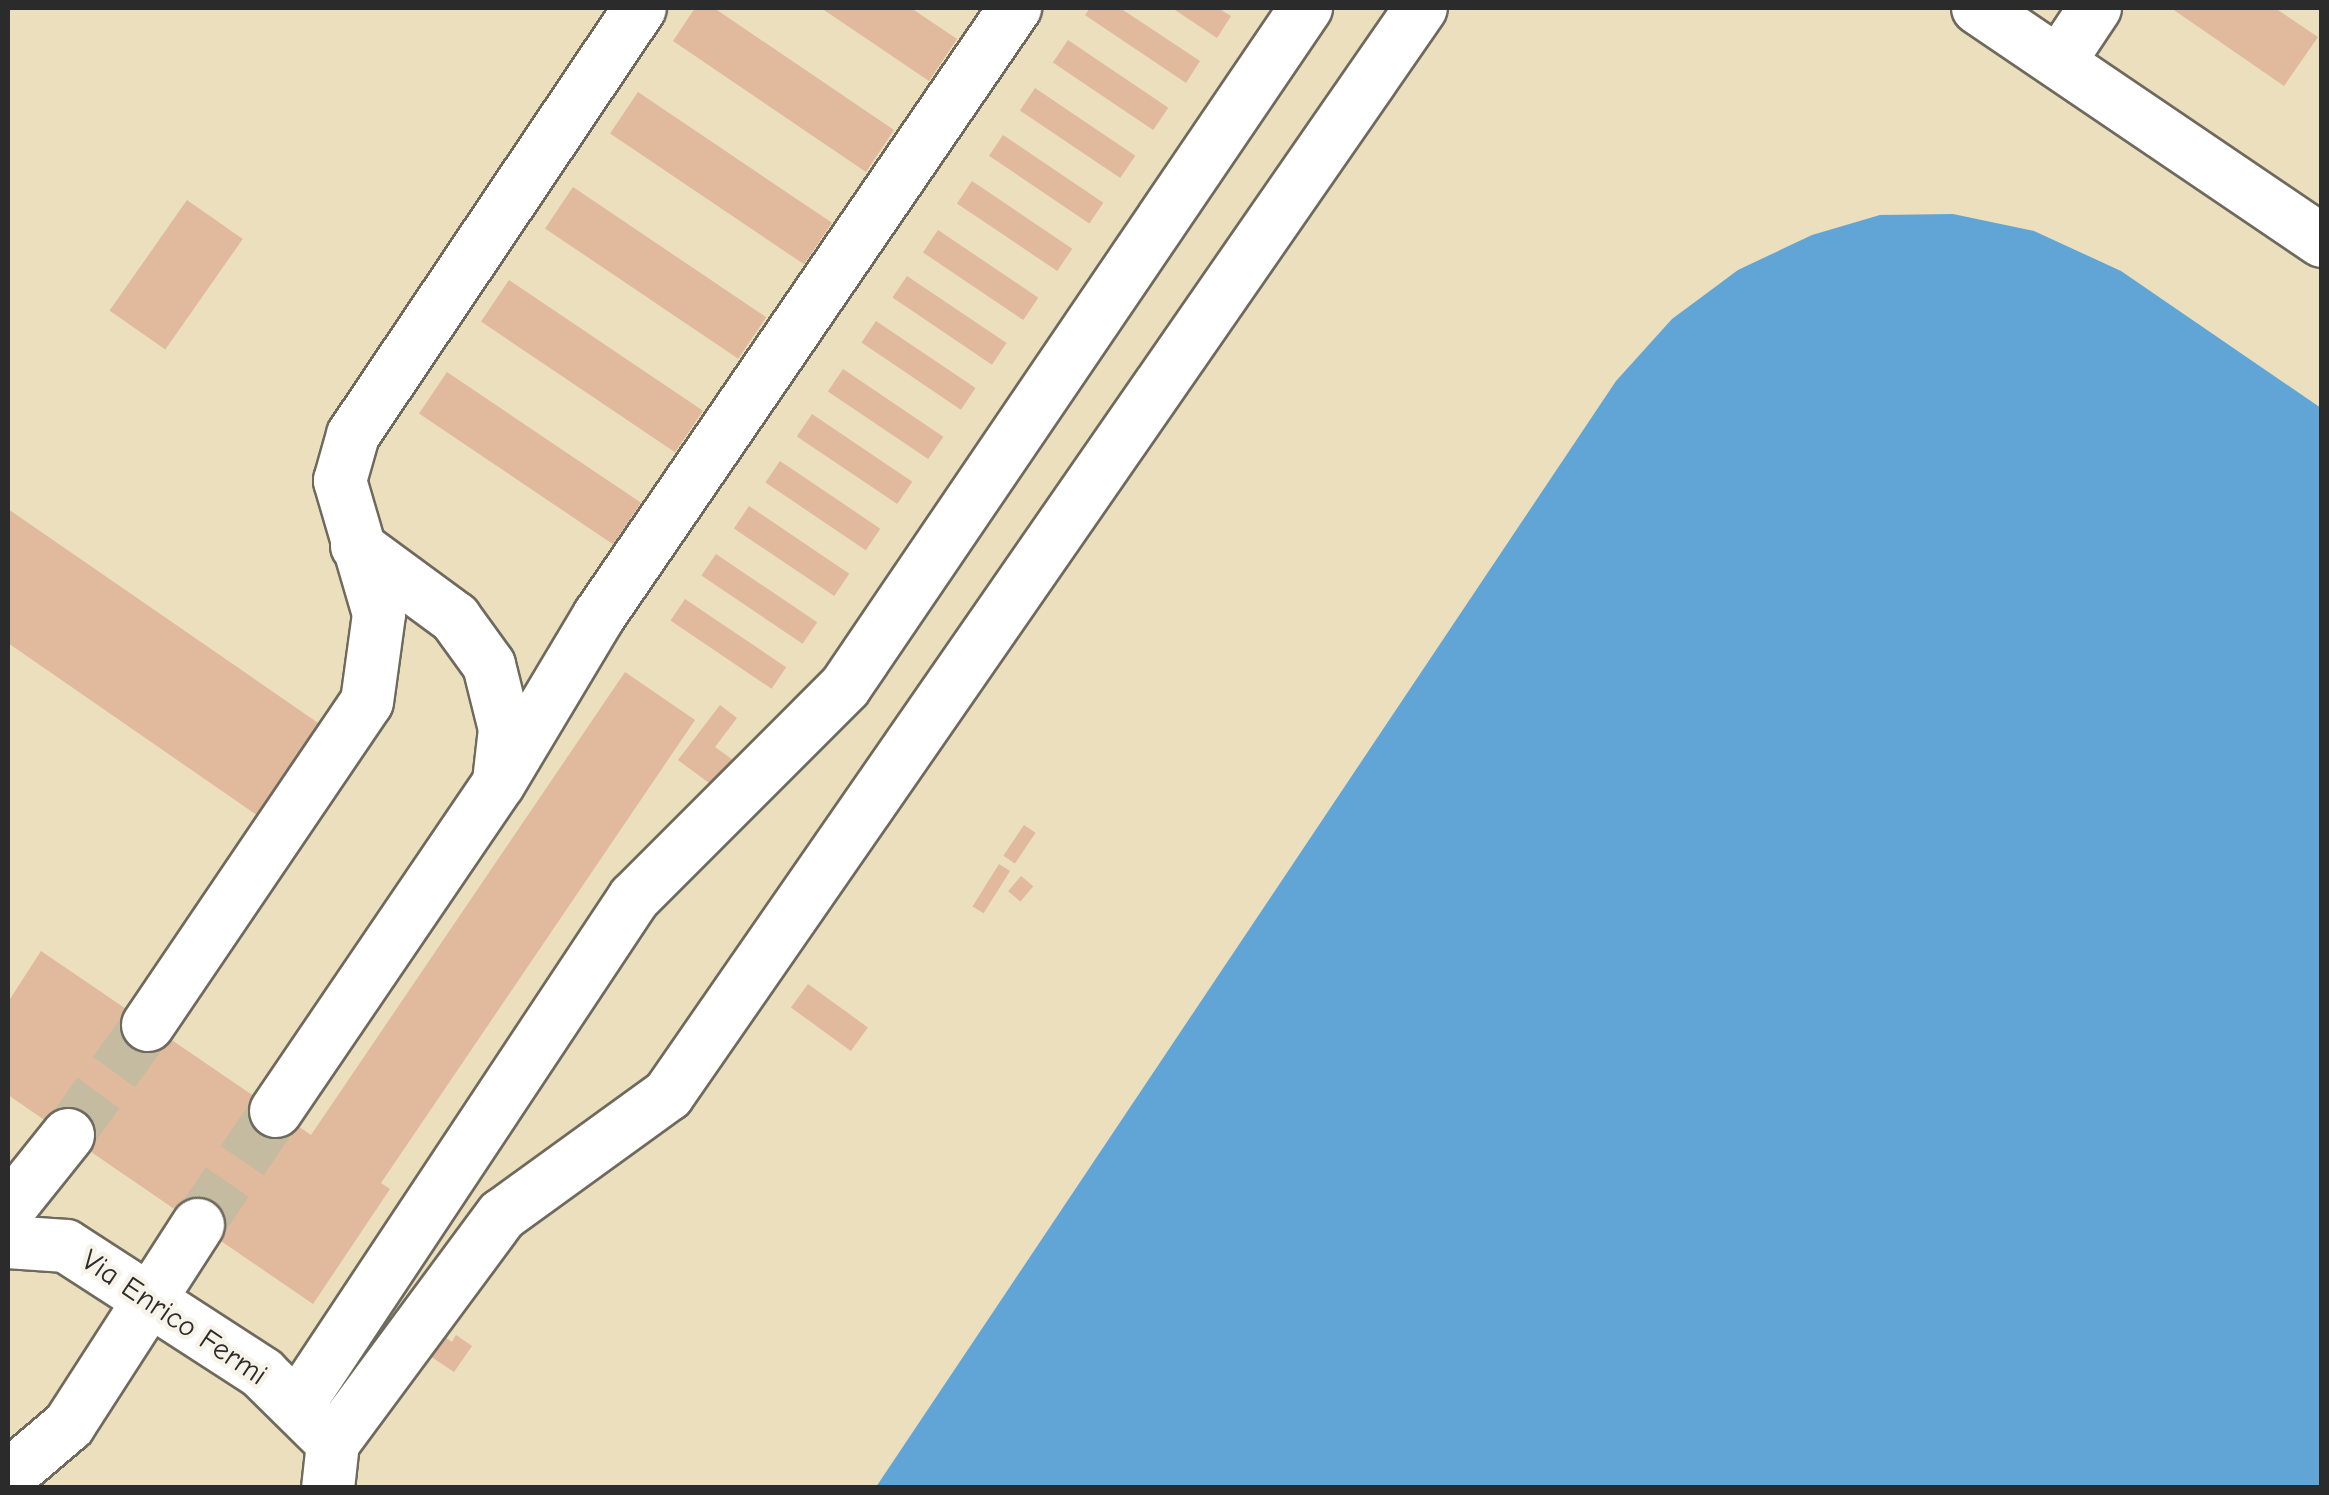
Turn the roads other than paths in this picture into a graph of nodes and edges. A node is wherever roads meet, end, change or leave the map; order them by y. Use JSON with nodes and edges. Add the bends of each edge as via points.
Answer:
{"nodes":[{"id":1,"x":640,"y":8,"type":"edge"},
{"id":2,"x":1014,"y":8,"type":"edge"},
{"id":3,"x":1306,"y":8,"type":"edge"},
{"id":4,"x":1421,"y":8,"type":"edge"},
{"id":5,"x":1978,"y":8,"type":"edge"},
{"id":6,"x":2095,"y":8,"type":"edge"},
{"id":7,"x":2059,"y":62,"type":"junction"},
{"id":8,"x":2322,"y":241,"type":"edge"},
{"id":9,"x":357,"y":546,"type":"junction"},
{"id":10,"x":499,"y":783,"type":"junction"},
{"id":11,"x":148,"y":1025,"type":"tunnel mouth"},
{"id":12,"x":276,"y":1111,"type":"tunnel mouth"},
{"id":13,"x":68,"y":1136,"type":"tunnel mouth"},
{"id":14,"x":8,"y":1210,"type":"edge"},
{"id":15,"x":198,"y":1225,"type":"tunnel mouth"},
{"id":16,"x":8,"y":1242,"type":"edge"},
{"id":17,"x":150,"y":1296,"type":"junction"},
{"id":18,"x":296,"y":1406,"type":"junction"},
{"id":19,"x":331,"y":1465,"type":"edge"},
{"id":20,"x":8,"y":1477,"type":"edge"}],
"edges":[{"from":1,"to":9,"type":"street","via":[[353,435],[340,480]]},
{"from":2,"to":10,"type":"street","via":[[600,616]]},
{"from":3,"to":18,"type":"street","via":[[845,687],[634,898]]},
{"from":4,"to":19,"type":"street","via":[[668,1095],[502,1215]]},
{"from":5,"to":7,"type":"street"},
{"from":6,"to":7,"type":"street"},
{"from":7,"to":8,"type":"street"},
{"from":9,"to":10,"type":"street","via":[[456,618],[489,665],[505,728]]},
{"from":9,"to":11,"type":"street","via":[[380,614],[367,702]]},
{"from":10,"to":12,"type":"street"},
{"from":13,"to":14,"type":"street"},
{"from":15,"to":17,"type":"street"},
{"from":16,"to":17,"type":"street","name":"Via Enrico Fermi","via":[[66,1246]]},
{"from":17,"to":18,"type":"street","name":"Via Enrico Fermi","via":[[262,1373]]},
{"from":17,"to":20,"type":"street","via":[[70,1425]]},
{"from":18,"to":19,"type":"street","name":"Via Enrico Fermi"}]}
